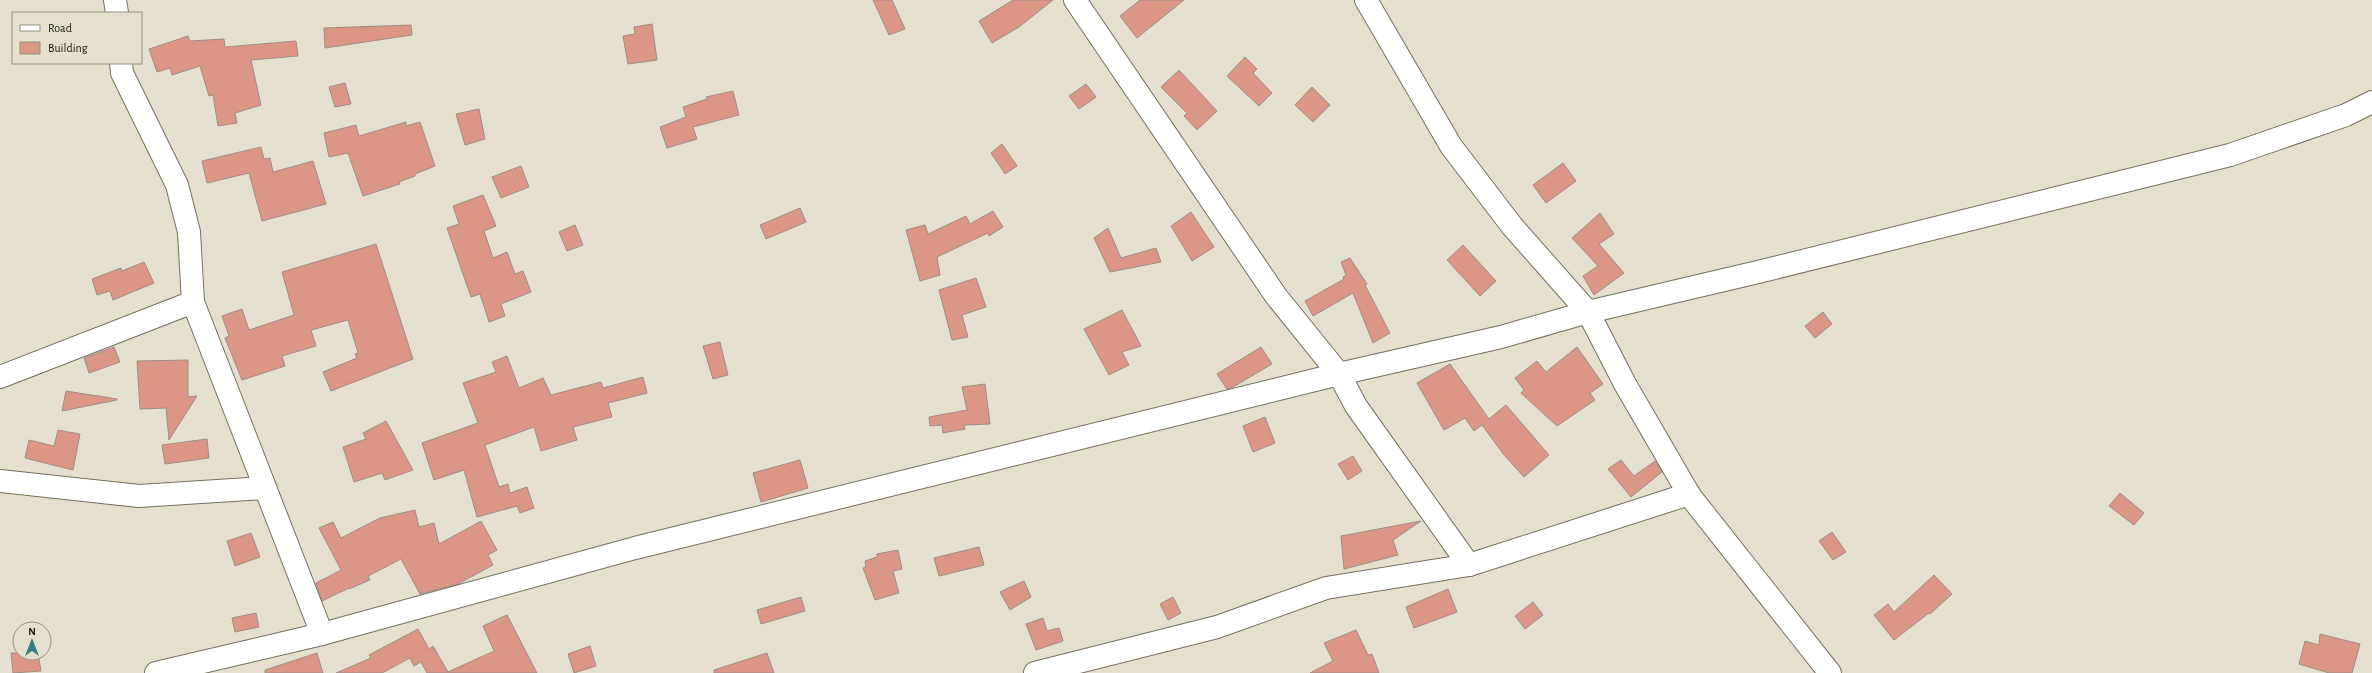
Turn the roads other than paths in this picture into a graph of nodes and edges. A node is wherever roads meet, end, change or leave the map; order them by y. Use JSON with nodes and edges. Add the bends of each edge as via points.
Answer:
{"nodes":[{"id":1,"x":115,"y":0,"type":"edge"},
{"id":2,"x":1075,"y":0,"type":"edge"},
{"id":3,"x":1366,"y":0,"type":"edge"},
{"id":4,"x":117,"y":12,"type":"edge"},
{"id":5,"x":122,"y":64,"type":"edge"},
{"id":6,"x":2372,"y":102,"type":"edge"},
{"id":7,"x":193,"y":302,"type":"junction"},
{"id":8,"x":1588,"y":312,"type":"junction"},
{"id":9,"x":1339,"y":374,"type":"junction"},
{"id":10,"x":0,"y":377,"type":"edge"},
{"id":11,"x":0,"y":481,"type":"edge"},
{"id":12,"x":265,"y":488,"type":"junction"},
{"id":13,"x":1689,"y":494,"type":"junction"},
{"id":14,"x":1469,"y":565,"type":"junction"},
{"id":15,"x":322,"y":634,"type":"junction"},
{"id":16,"x":156,"y":673,"type":"edge"},
{"id":17,"x":1034,"y":673,"type":"edge"},
{"id":18,"x":1830,"y":673,"type":"edge"}],
"edges":[{"from":1,"to":4,"type":"street"},
{"from":2,"to":9,"type":"street","via":[[1276,296]]},
{"from":3,"to":8,"type":"street","via":[[1451,146],[1512,226]]},
{"from":5,"to":7,"type":"street","via":[[122,73],[177,185],[189,232]]},
{"from":6,"to":8,"type":"street","via":[[2346,115],[2230,155]]},
{"from":7,"to":10,"type":"street"},
{"from":7,"to":12,"type":"street"},
{"from":8,"to":9,"type":"street","via":[[1501,336]]},
{"from":8,"to":13,"type":"street","via":[[1625,384]]},
{"from":9,"to":14,"type":"street","via":[[1356,406]]},
{"from":9,"to":15,"type":"street","via":[[643,546]]},
{"from":11,"to":12,"type":"street","via":[[139,496]]},
{"from":12,"to":15,"type":"street"},
{"from":13,"to":14,"type":"street"},
{"from":13,"to":18,"type":"street"},
{"from":14,"to":17,"type":"street","via":[[1326,588],[1217,627]]},
{"from":15,"to":16,"type":"street"}]}
